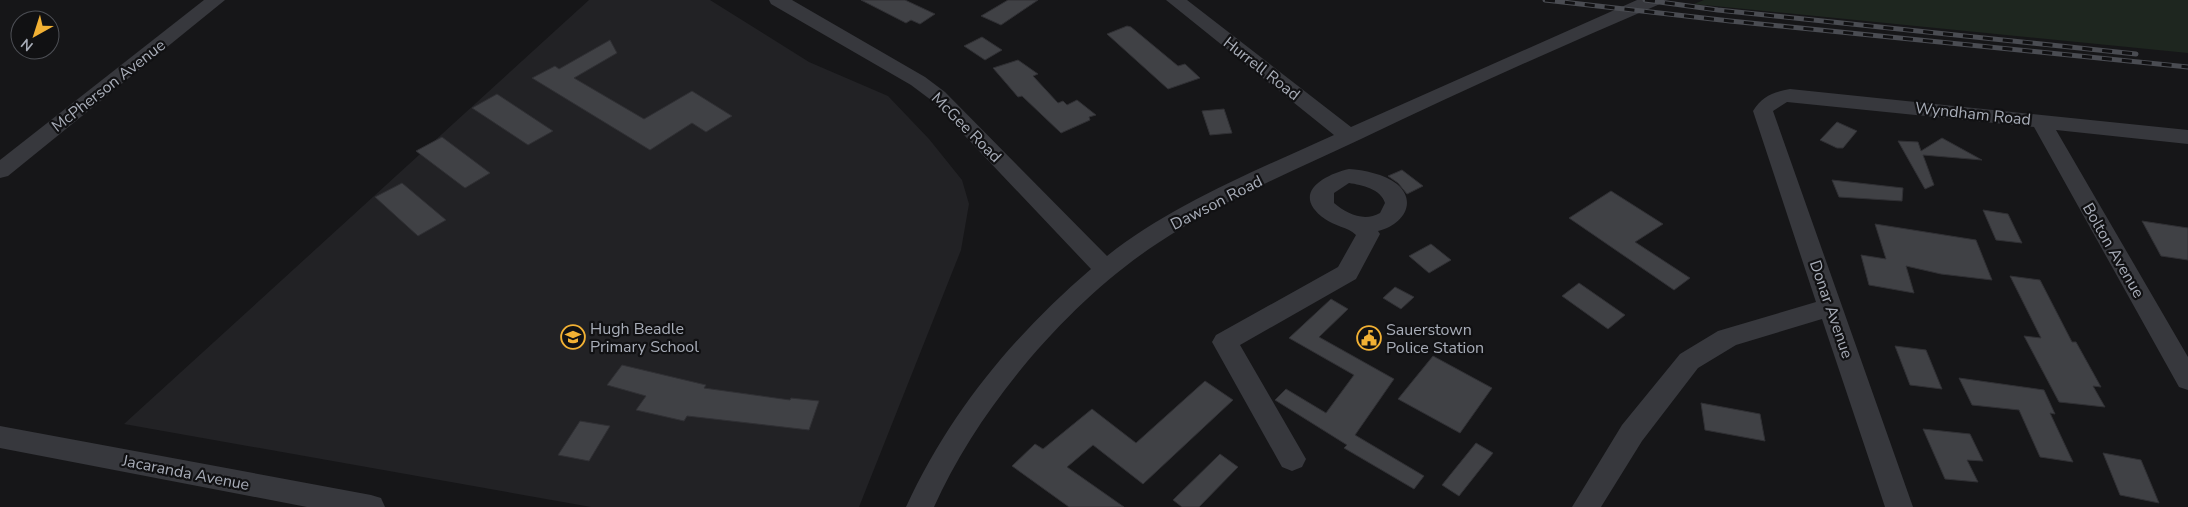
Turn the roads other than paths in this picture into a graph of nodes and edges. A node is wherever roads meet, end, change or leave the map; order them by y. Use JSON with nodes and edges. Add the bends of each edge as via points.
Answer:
{"nodes":[{"id":1,"x":216,"y":0,"type":"edge"},
{"id":2,"x":778,"y":0,"type":"edge"},
{"id":3,"x":1175,"y":0,"type":"edge"},
{"id":4,"x":1653,"y":0,"type":"edge"},
{"id":5,"x":1763,"y":111,"type":"joint"},
{"id":6,"x":2040,"y":120,"type":"junction"},
{"id":7,"x":1349,"y":136,"type":"junction"},
{"id":8,"x":2188,"y":138,"type":"edge"},
{"id":9,"x":1294,"y":163,"type":"junction"},
{"id":10,"x":0,"y":171,"type":"edge"},
{"id":11,"x":1326,"y":186,"type":"junction"},
{"id":12,"x":1360,"y":225,"type":"junction"},
{"id":13,"x":1106,"y":269,"type":"junction"},
{"id":14,"x":1831,"y":307,"type":"junction"},
{"id":15,"x":2188,"y":380,"type":"edge"},
{"id":16,"x":0,"y":437,"type":"edge"},
{"id":17,"x":1292,"y":459,"type":"dead end"},
{"id":18,"x":372,"y":507,"type":"edge"},
{"id":19,"x":920,"y":507,"type":"edge"},
{"id":20,"x":1586,"y":507,"type":"edge"},
{"id":21,"x":1900,"y":507,"type":"edge"}],
"edges":[{"from":1,"to":10,"type":"street","name":"McPherson Avenue"},
{"from":2,"to":13,"type":"street","name":"McGee Road","via":[[918,81],[938,96]]},
{"from":3,"to":7,"type":"street","name":"Hurrell Road"},
{"from":4,"to":7,"type":"street","name":"Dawson Road"},
{"from":5,"to":6,"type":"street","name":"Wyndham Road","via":[[1773,100],[1790,95]]},
{"from":5,"to":14,"type":"street","name":"Donar Avenue"},
{"from":6,"to":8,"type":"street","name":"Wyndham Road"},
{"from":6,"to":15,"type":"street","name":"Bolton Avenue"},
{"from":7,"to":9,"type":"street","name":"Dawson Road"},
{"from":9,"to":11,"type":"street"},
{"from":9,"to":13,"type":"street","name":"Dawson Road","via":[[1150,236]]},
{"from":11,"to":12,"type":"street","via":[[1322,195],[1324,205],[1344,222]]},
{"from":11,"to":12,"type":"street","via":[[1336,179],[1357,176],[1378,182],[1389,190],[1395,200],[1394,210],[1387,219]]},
{"from":12,"to":17,"type":"street","via":[[1368,234],[1347,273],[1224,342]]},
{"from":13,"to":19,"type":"street","name":"Dawson Road","via":[[1044,328],[981,400],[931,480]]},
{"from":14,"to":20,"type":"street","via":[[1727,338],[1689,361],[1632,433]]},
{"from":14,"to":21,"type":"street","name":"Donar Avenue"},
{"from":16,"to":18,"type":"street","name":"Jacaranda Avenue"}]}
